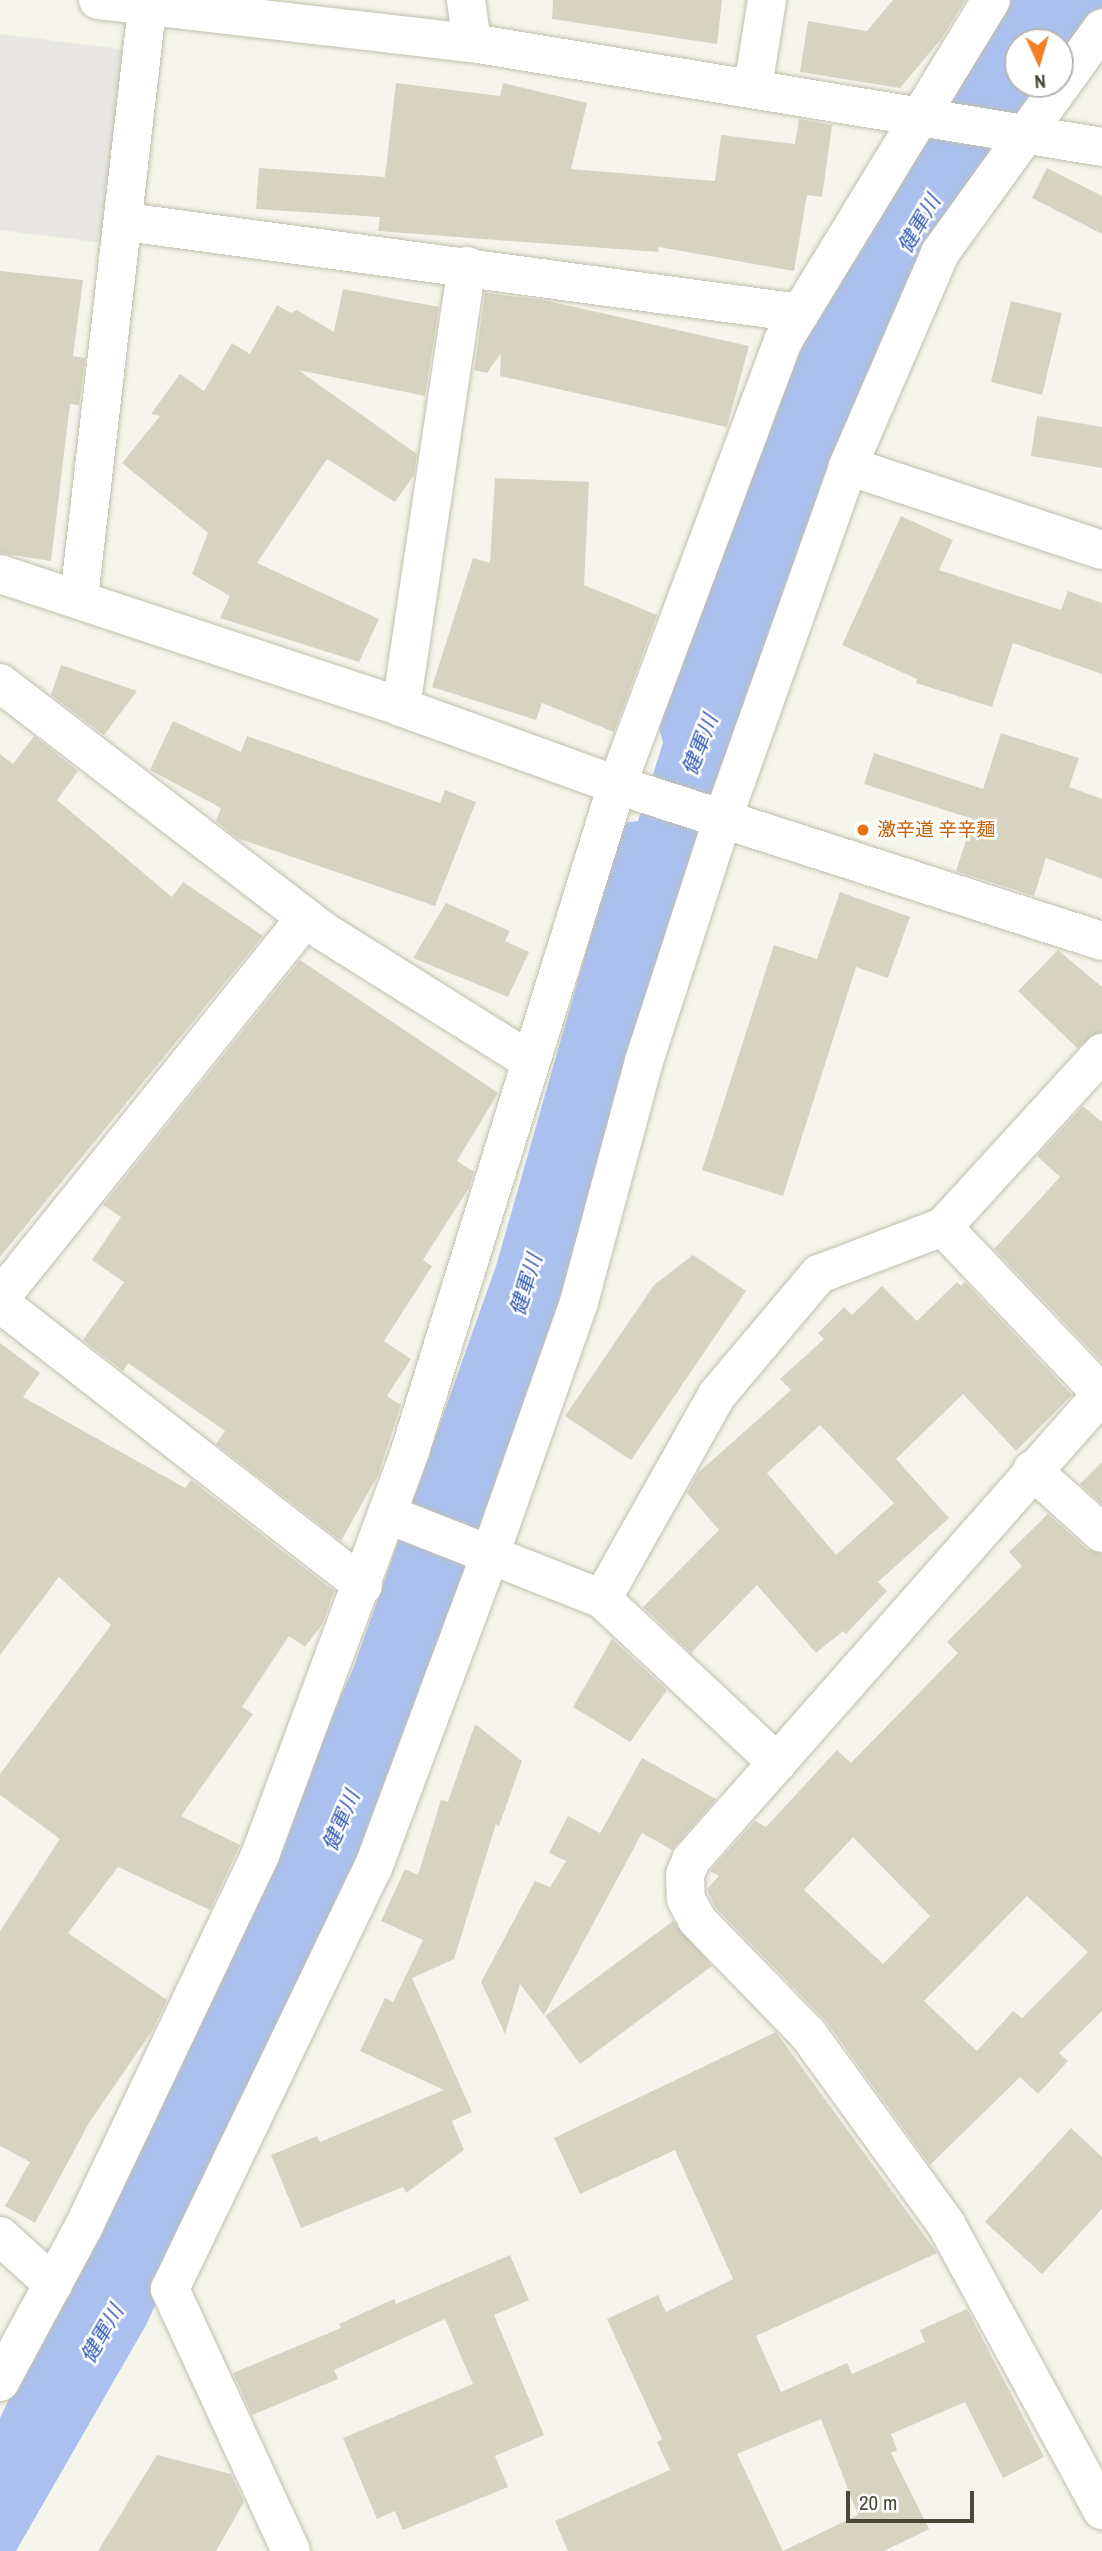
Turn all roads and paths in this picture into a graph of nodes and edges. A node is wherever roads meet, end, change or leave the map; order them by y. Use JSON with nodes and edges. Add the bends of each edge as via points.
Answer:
{"nodes":[{"id":1,"x":98,"y":0,"type":"edge"},
{"id":2,"x":466,"y":0,"type":"edge"},
{"id":3,"x":767,"y":0,"type":"edge"},
{"id":4,"x":991,"y":0,"type":"edge"},
{"id":5,"x":148,"y":3,"type":"edge"},
{"id":6,"x":1102,"y":28,"type":"edge"},
{"id":7,"x":472,"y":43,"type":"junction"},
{"id":8,"x":753,"y":87,"type":"junction"},
{"id":9,"x":920,"y":114,"type":"junction"},
{"id":10,"x":1026,"y":133,"type":"junction"},
{"id":11,"x":1102,"y":147,"type":"edge"},
{"id":12,"x":126,"y":222,"type":"junction"},
{"id":13,"x":467,"y":266,"type":"junction"},
{"id":14,"x":800,"y":313,"type":"junction"},
{"id":15,"x":848,"y":466,"type":"junction"},
{"id":16,"x":1102,"y":551,"type":"edge"},
{"id":17,"x":0,"y":574,"type":"edge"},
{"id":18,"x":79,"y":598,"type":"junction"},
{"id":19,"x":0,"y":683,"type":"edge"},
{"id":20,"x":401,"y":707,"type":"junction"},
{"id":21,"x":617,"y":785,"type":"junction"},
{"id":22,"x":723,"y":818,"type":"junction"},
{"id":23,"x":306,"y":918,"type":"junction"},
{"id":24,"x":1102,"y":941,"type":"edge"},
{"id":25,"x":1101,"y":1056,"type":"edge"},
{"id":26,"x":529,"y":1060,"type":"junction"},
{"id":27,"x":943,"y":1227,"type":"junction"},
{"id":28,"x":0,"y":1300,"type":"edge"},
{"id":29,"x":1102,"y":1394,"type":"edge"},
{"id":30,"x":1032,"y":1470,"type":"junction"},
{"id":31,"x":389,"y":1515,"type":"junction"},
{"id":32,"x":1102,"y":1533,"type":"edge"},
{"id":33,"x":484,"y":1552,"type":"junction"},
{"id":34,"x":363,"y":1586,"type":"junction"},
{"id":35,"x":602,"y":1599,"type":"junction"},
{"id":36,"x":777,"y":1763,"type":"junction"},
{"id":37,"x":0,"y":2236,"type":"edge"},
{"id":38,"x":53,"y":2284,"type":"junction"},
{"id":39,"x":0,"y":2382,"type":"edge"},
{"id":40,"x":1102,"y":2510,"type":"edge"},
{"id":41,"x":291,"y":2551,"type":"edge"}],
"edges":[{"from":1,"to":5,"type":"street"},
{"from":2,"to":7,"type":"street"},
{"from":3,"to":8,"type":"street"},
{"from":4,"to":9,"type":"street"},
{"from":5,"to":7,"type":"street"},
{"from":5,"to":12,"type":"street"},
{"from":6,"to":10,"type":"street"},
{"from":7,"to":8,"type":"street"},
{"from":8,"to":9,"type":"street"},
{"from":9,"to":10,"type":"street"},
{"from":9,"to":14,"type":"street"},
{"from":10,"to":11,"type":"street"},
{"from":10,"to":15,"type":"street","via":[[940,253]]},
{"from":12,"to":13,"type":"street"},
{"from":12,"to":18,"type":"street"},
{"from":13,"to":14,"type":"street"},
{"from":13,"to":20,"type":"street"},
{"from":14,"to":21,"type":"street","via":[[783,341]]},
{"from":15,"to":16,"type":"street"},
{"from":15,"to":22,"type":"street"},
{"from":17,"to":18,"type":"street"},
{"from":18,"to":20,"type":"street"},
{"from":19,"to":23,"type":"street"},
{"from":20,"to":21,"type":"street"},
{"from":21,"to":22,"type":"street"},
{"from":21,"to":26,"type":"street"},
{"from":22,"to":24,"type":"street"},
{"from":22,"to":33,"type":"street","via":[[644,1061],[579,1302]]},
{"from":23,"to":26,"type":"street"},
{"from":23,"to":28,"type":"street"},
{"from":25,"to":27,"type":"street"},
{"from":26,"to":31,"type":"street","via":[[481,1232]]},
{"from":27,"to":29,"type":"street"},
{"from":27,"to":35,"type":"street","via":[[819,1274],[717,1395]]},
{"from":28,"to":34,"type":"street"},
{"from":29,"to":30,"type":"street"},
{"from":30,"to":32,"type":"street"},
{"from":30,"to":36,"type":"street"},
{"from":31,"to":33,"type":"street"},
{"from":31,"to":34,"type":"street"},
{"from":33,"to":35,"type":"street"},
{"from":33,"to":41,"type":"street","via":[[373,1868],[170,2289]]},
{"from":34,"to":38,"type":"street","via":[[260,1855]]},
{"from":35,"to":36,"type":"street"},
{"from":36,"to":40,"type":"street","via":[[691,1860],[685,1875],[687,1899],[697,1920],[808,2034],[946,2224]]},
{"from":37,"to":38,"type":"street"},
{"from":38,"to":39,"type":"street"}]}
